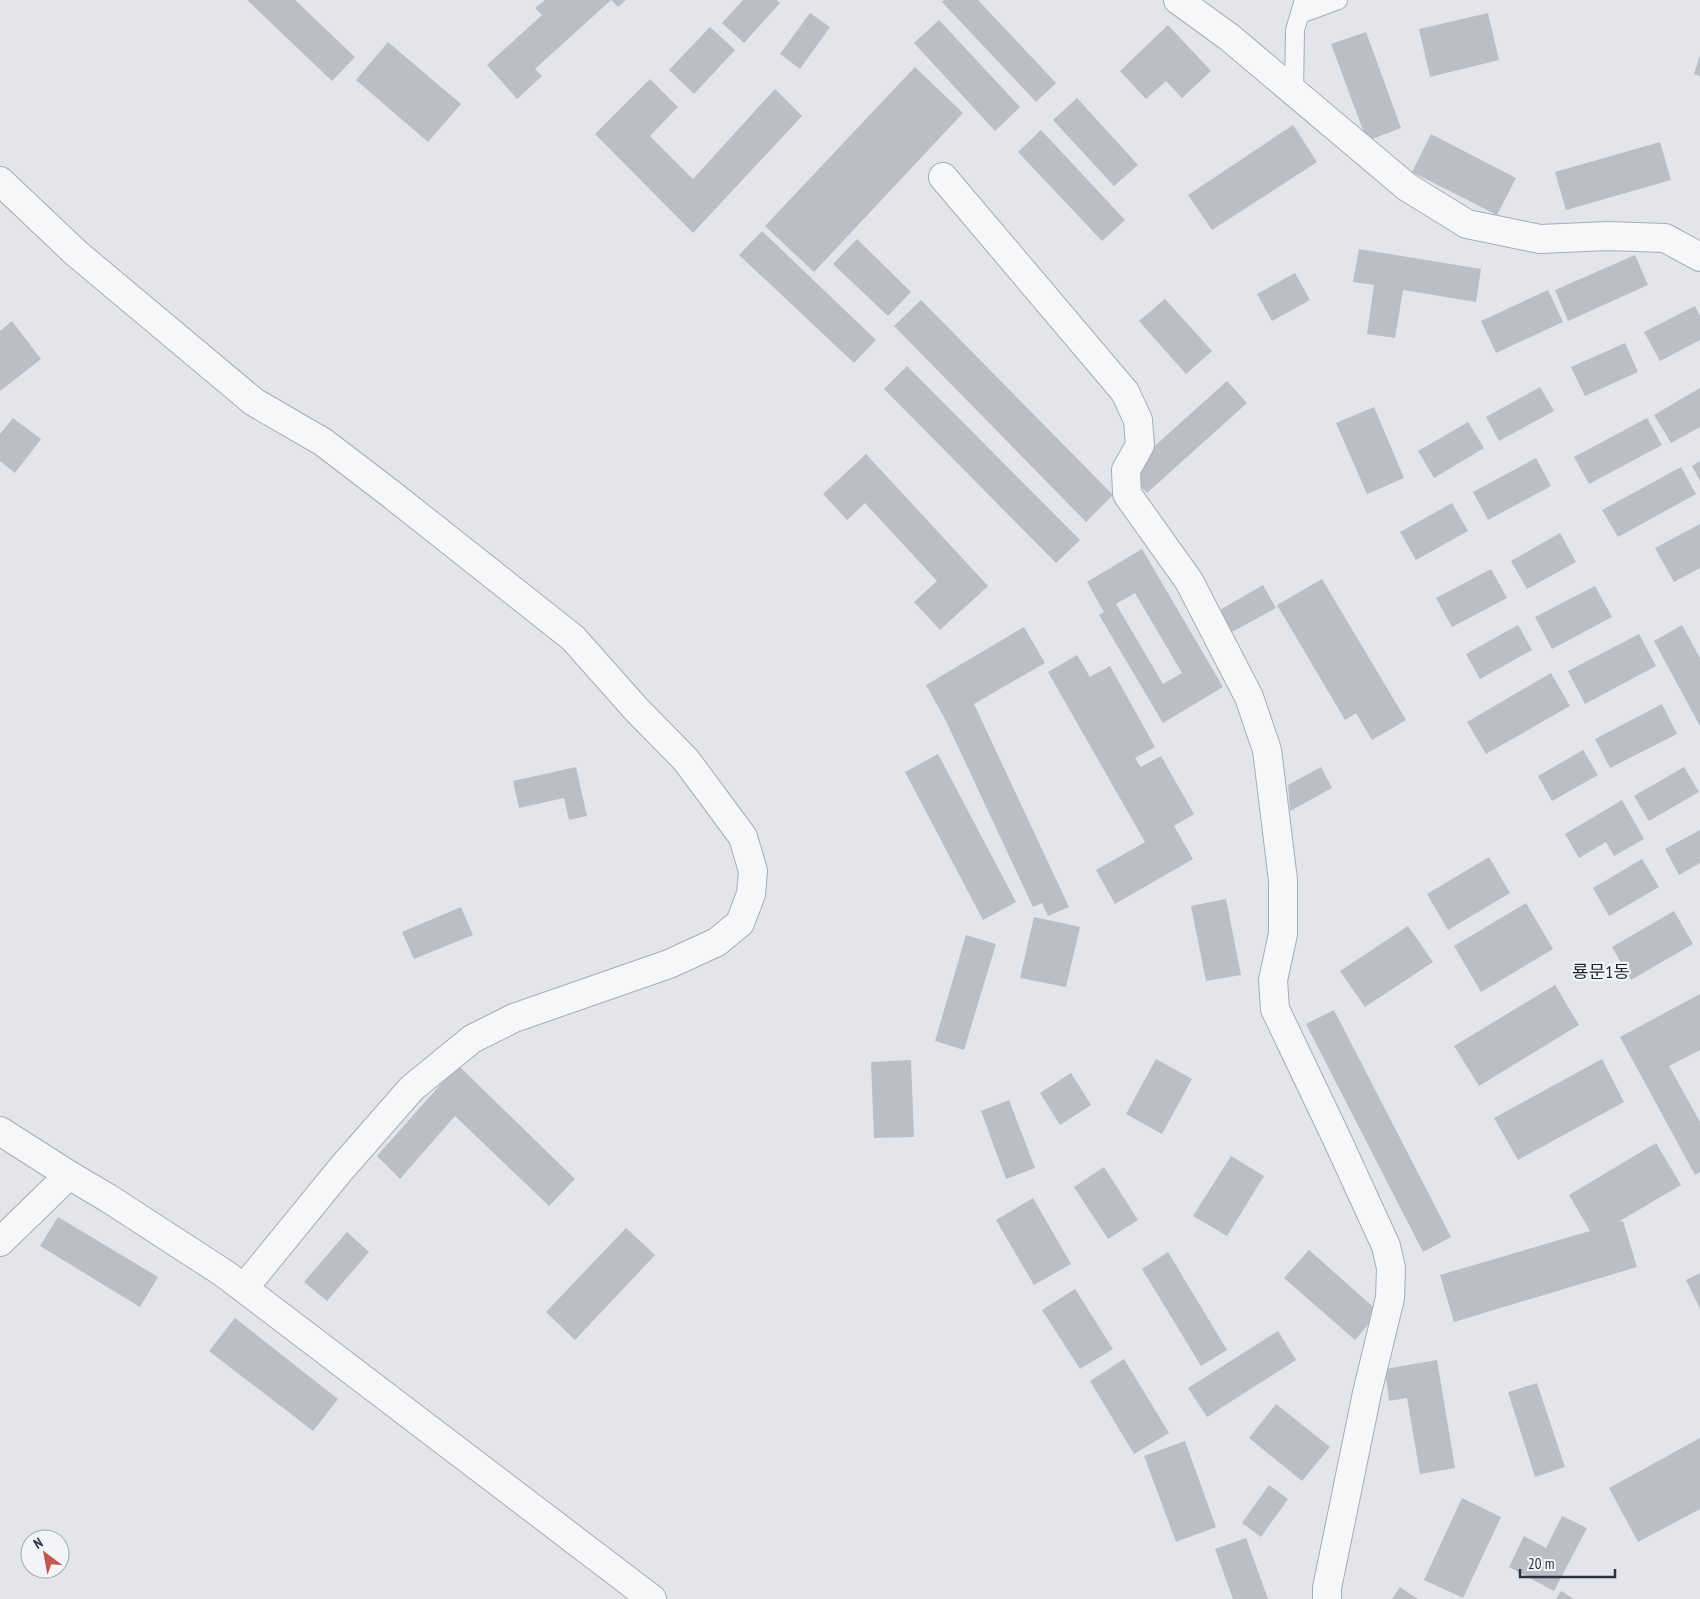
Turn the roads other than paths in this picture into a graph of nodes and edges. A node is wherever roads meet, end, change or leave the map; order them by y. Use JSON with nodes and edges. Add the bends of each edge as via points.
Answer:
{"nodes":[{"id":1,"x":1178,"y":0,"type":"edge"},
{"id":2,"x":1338,"y":0,"type":"edge"},
{"id":3,"x":1302,"y":7,"type":"edge"},
{"id":4,"x":1294,"y":92,"type":"junction"},
{"id":5,"x":943,"y":177,"type":"dead end"},
{"id":6,"x":0,"y":181,"type":"edge"},
{"id":7,"x":1700,"y":258,"type":"edge"},
{"id":8,"x":0,"y":1131,"type":"edge"},
{"id":9,"x":69,"y":1175,"type":"junction"},
{"id":10,"x":0,"y":1242,"type":"edge"},
{"id":11,"x":244,"y":1288,"type":"junction"},
{"id":12,"x":652,"y":1599,"type":"edge"},
{"id":13,"x":1326,"y":1599,"type":"edge"}],
"edges":[{"from":1,"to":4,"type":"street","via":[[1229,37]]},
{"from":2,"to":3,"type":"lane"},
{"from":3,"to":4,"type":"lane","via":[[1295,30]]},
{"from":4,"to":7,"type":"street","via":[[1407,187],[1467,224],[1540,239],[1665,238]]},
{"from":5,"to":13,"type":"street","via":[[1125,392],[1138,420],[1140,446],[1126,470],[1127,494],[1189,581],[1249,697],[1266,750],[1283,880],[1283,934],[1273,980],[1275,1009],[1386,1246],[1391,1268],[1390,1298],[1365,1402]]},
{"from":6,"to":11,"type":"street","via":[[76,253],[254,402],[330,448],[573,638],[686,760],[742,837],[753,871],[751,894],[740,923],[717,942],[669,964],[514,1018],[472,1039],[412,1088]]},
{"from":8,"to":9,"type":"street"},
{"from":9,"to":10,"type":"street"},
{"from":9,"to":11,"type":"street"},
{"from":11,"to":12,"type":"street"}]}
